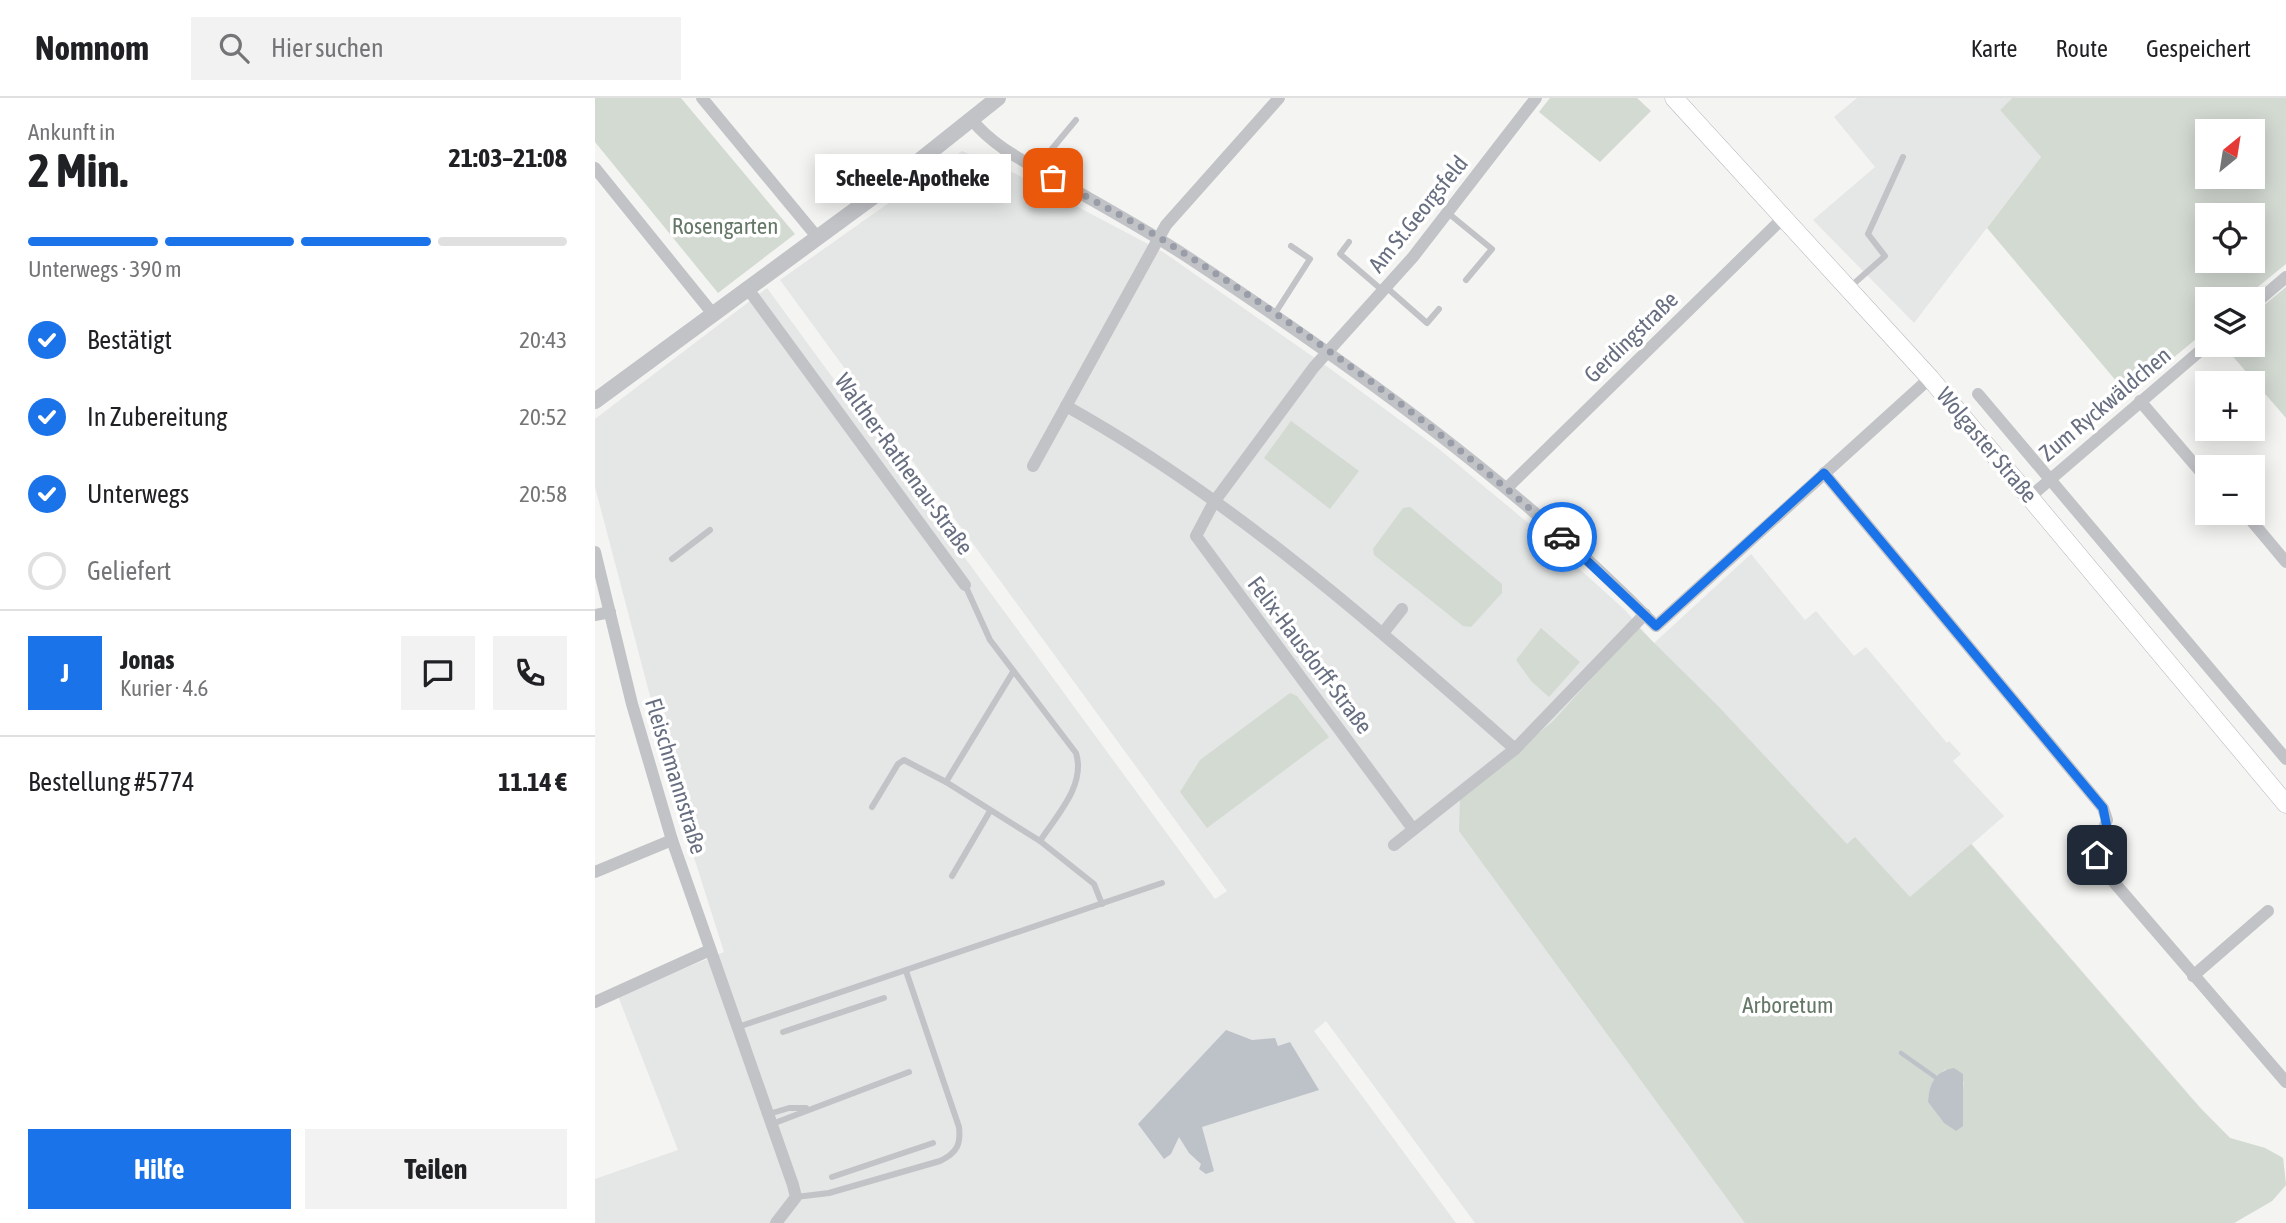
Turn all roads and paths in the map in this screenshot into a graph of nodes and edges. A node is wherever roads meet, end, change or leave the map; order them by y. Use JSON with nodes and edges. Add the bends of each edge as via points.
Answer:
{"nodes":[{"id":1,"x":702,"y":98,"type":"edge"},
{"id":2,"x":998,"y":98,"type":"edge"},
{"id":3,"x":1279,"y":98,"type":"edge"},
{"id":4,"x":1536,"y":98,"type":"edge"},
{"id":5,"x":1674,"y":98,"type":"edge"},
{"id":6,"x":972,"y":120,"type":"junction"},
{"id":7,"x":1076,"y":120,"type":"dead end"},
{"id":8,"x":1903,"y":157,"type":"dead end"},
{"id":9,"x":595,"y":168,"type":"edge"},
{"id":10,"x":1036,"y":168,"type":"junction"},
{"id":11,"x":1448,"y":213,"type":"junction"},
{"id":12,"x":1785,"y":216,"type":"junction"},
{"id":13,"x":818,"y":238,"type":"junction"},
{"id":14,"x":1159,"y":238,"type":"junction"},
{"id":15,"x":1349,"y":242,"type":"dead end"},
{"id":16,"x":1291,"y":246,"type":"dead end"},
{"id":17,"x":2286,"y":277,"type":"edge"},
{"id":18,"x":1466,"y":280,"type":"dead end"},
{"id":19,"x":1850,"y":287,"type":"junction"},
{"id":20,"x":1384,"y":288,"type":"junction"},
{"id":21,"x":748,"y":289,"type":"junction"},
{"id":22,"x":2265,"y":295,"type":"edge"},
{"id":23,"x":1439,"y":309,"type":"dead end"},
{"id":24,"x":713,"y":314,"type":"junction"},
{"id":25,"x":1275,"y":315,"type":"junction"},
{"id":26,"x":1327,"y":351,"type":"junction"},
{"id":27,"x":2195,"y":355,"type":"edge"},
{"id":28,"x":1930,"y":378,"type":"junction"},
{"id":29,"x":1978,"y":394,"type":"dead end"},
{"id":30,"x":595,"y":401,"type":"edge"},
{"id":31,"x":2140,"y":401,"type":"junction"},
{"id":32,"x":1066,"y":406,"type":"junction"},
{"id":33,"x":2195,"y":465,"type":"edge"},
{"id":34,"x":1033,"y":466,"type":"dead end"},
{"id":35,"x":1824,"y":473,"type":"junction"},
{"id":36,"x":2048,"y":479,"type":"junction"},
{"id":37,"x":1507,"y":488,"type":"junction"},
{"id":38,"x":2031,"y":496,"type":"junction"},
{"id":39,"x":1214,"y":502,"type":"junction"},
{"id":40,"x":2255,"y":525,"type":"edge"},
{"id":41,"x":710,"y":530,"type":"dead end"},
{"id":42,"x":595,"y":552,"type":"edge"},
{"id":43,"x":672,"y":559,"type":"dead end"},
{"id":44,"x":2286,"y":562,"type":"edge"},
{"id":45,"x":965,"y":585,"type":"joint"},
{"id":46,"x":1402,"y":609,"type":"dead end"},
{"id":47,"x":610,"y":612,"type":"junction"},
{"id":48,"x":1645,"y":614,"type":"junction"},
{"id":49,"x":595,"y":615,"type":"edge"},
{"id":50,"x":1383,"y":633,"type":"junction"},
{"id":51,"x":1013,"y":671,"type":"junction"},
{"id":52,"x":1515,"y":749,"type":"junction"},
{"id":53,"x":2286,"y":759,"type":"edge"},
{"id":54,"x":946,"y":782,"type":"junction"},
{"id":55,"x":2286,"y":804,"type":"edge"},
{"id":56,"x":872,"y":807,"type":"dead end"},
{"id":57,"x":990,"y":811,"type":"junction"},
{"id":58,"x":1413,"y":829,"type":"junction"},
{"id":59,"x":672,"y":840,"type":"junction"},
{"id":60,"x":1040,"y":841,"type":"junction"},
{"id":61,"x":1394,"y":845,"type":"dead end"},
{"id":62,"x":595,"y":872,"type":"edge"},
{"id":63,"x":952,"y":876,"type":"dead end"},
{"id":64,"x":1162,"y":883,"type":"dead end"},
{"id":65,"x":1102,"y":904,"type":"junction"},
{"id":66,"x":2268,"y":911,"type":"dead end"},
{"id":67,"x":710,"y":950,"type":"junction"},
{"id":68,"x":906,"y":971,"type":"junction"},
{"id":69,"x":2193,"y":976,"type":"junction"},
{"id":70,"x":884,"y":998,"type":"dead end"},
{"id":71,"x":595,"y":1002,"type":"edge"},
{"id":72,"x":738,"y":1027,"type":"junction"},
{"id":73,"x":783,"y":1032,"type":"dead end"},
{"id":74,"x":909,"y":1072,"type":"dead end"},
{"id":75,"x":2286,"y":1082,"type":"edge"},
{"id":76,"x":770,"y":1119,"type":"junction"},
{"id":77,"x":933,"y":1143,"type":"dead end"},
{"id":78,"x":832,"y":1177,"type":"dead end"},
{"id":79,"x":796,"y":1197,"type":"junction"},
{"id":80,"x":776,"y":1223,"type":"edge"}],
"edges":[{"from":1,"to":13,"type":"street"},
{"from":2,"to":6,"type":"street"},
{"from":3,"to":14,"type":"street"},
{"from":4,"to":11,"type":"street","name":"Am St.Georgsfeld"},
{"from":5,"to":12,"type":"main road","name":"Wolgaster Straße"},
{"from":6,"to":10,"type":"street","via":[[1000,147]]},
{"from":6,"to":13,"type":"street"},
{"from":7,"to":10,"type":"lane"},
{"from":8,"to":19,"type":"lane","via":[[1868,234],[1885,256]]},
{"from":9,"to":24,"type":"street"},
{"from":10,"to":14,"type":"street"},
{"from":11,"to":18,"type":"lane","via":[[1492,249]]},
{"from":11,"to":20,"type":"street","name":"Am St.Georgsfeld"},
{"from":12,"to":19,"type":"main road","name":"Wolgaster Straße"},
{"from":12,"to":37,"type":"street","name":"Gerdingstraße"},
{"from":13,"to":21,"type":"street"},
{"from":14,"to":25,"type":"street"},
{"from":14,"to":32,"type":"street"},
{"from":15,"to":20,"type":"lane","via":[[1340,254]]},
{"from":16,"to":25,"type":"lane","via":[[1310,259]]},
{"from":17,"to":22,"type":"street"},
{"from":19,"to":28,"type":"main road","name":"Wolgaster Straße"},
{"from":20,"to":23,"type":"lane","via":[[1427,323]]},
{"from":20,"to":26,"type":"street","name":"Am St.Georgsfeld"},
{"from":21,"to":24,"type":"street"},
{"from":21,"to":45,"type":"street","name":"Walther-Rathenau-Straße"},
{"from":24,"to":30,"type":"street"},
{"from":25,"to":26,"type":"street"},
{"from":26,"to":37,"type":"street"},
{"from":26,"to":39,"type":"street","name":"Felix-Hausdorff-Straße"},
{"from":27,"to":31,"type":"street","name":"Zum Ryckwäldchen"},
{"from":28,"to":35,"type":"street"},
{"from":28,"to":38,"type":"main road","name":"Wolgaster Straße"},
{"from":29,"to":36,"type":"street","name":"Wolgaster Straße"},
{"from":31,"to":33,"type":"street"},
{"from":31,"to":36,"type":"street","name":"Zum Ryckwäldchen"},
{"from":32,"to":34,"type":"street"},
{"from":32,"to":39,"type":"street","name":"Felix-Hausdorff-Straße","via":[[1135,444]]},
{"from":35,"to":48,"type":"street","via":[[1656,626]]},
{"from":35,"to":69,"type":"street","via":[[2103,808],[2107,820],[2098,845],[2100,866]]},
{"from":36,"to":38,"type":"street","name":"Zum Ryckwäldchen"},
{"from":36,"to":53,"type":"street","name":"Wolgaster Straße"},
{"from":37,"to":48,"type":"street"},
{"from":38,"to":55,"type":"main road","name":"Wolgaster Straße"},
{"from":39,"to":50,"type":"street","name":"Felix-Hausdorff-Straße"},
{"from":39,"to":58,"type":"street","name":"Felix-Hausdorff-Straße","via":[[1196,536]]},
{"from":40,"to":44,"type":"street"},
{"from":41,"to":43,"type":"lane"},
{"from":42,"to":47,"type":"street","name":"Fleischmannstraße"},
{"from":45,"to":51,"type":"lane","name":"Walther-Rathenau-Straße","via":[[990,640]]},
{"from":46,"to":50,"type":"street"},
{"from":47,"to":49,"type":"street"},
{"from":47,"to":59,"type":"street","name":"Fleischmannstraße"},
{"from":48,"to":52,"type":"street"},
{"from":50,"to":52,"type":"street","name":"Felix-Hausdorff-Straße"},
{"from":51,"to":54,"type":"lane"},
{"from":51,"to":60,"type":"lane","name":"Walther-Rathenau-Straße","via":[[1076,753],[1080,766],[1078,781]]},
{"from":52,"to":58,"type":"street"},
{"from":54,"to":56,"type":"lane","via":[[904,760]]},
{"from":54,"to":57,"type":"lane"},
{"from":57,"to":60,"type":"lane"},
{"from":57,"to":63,"type":"lane"},
{"from":58,"to":61,"type":"street"},
{"from":59,"to":62,"type":"street"},
{"from":59,"to":67,"type":"street","name":"Fleischmannstraße"},
{"from":60,"to":65,"type":"lane","via":[[1094,884]]},
{"from":64,"to":65,"type":"lane"},
{"from":65,"to":68,"type":"lane"},
{"from":66,"to":69,"type":"street"},
{"from":67,"to":71,"type":"street"},
{"from":67,"to":72,"type":"street","name":"Fleischmannstraße"},
{"from":68,"to":72,"type":"lane"},
{"from":68,"to":79,"type":"lane","via":[[958,1126],[958,1148],[940,1161],[829,1193]]},
{"from":69,"to":75,"type":"street"},
{"from":70,"to":73,"type":"lane"},
{"from":72,"to":76,"type":"street","name":"Fleischmannstraße"},
{"from":74,"to":76,"type":"lane","via":[[808,1108],[789,1108]]},
{"from":76,"to":79,"type":"street","name":"Fleischmannstraße"},
{"from":77,"to":78,"type":"lane"},
{"from":79,"to":80,"type":"street"}]}
